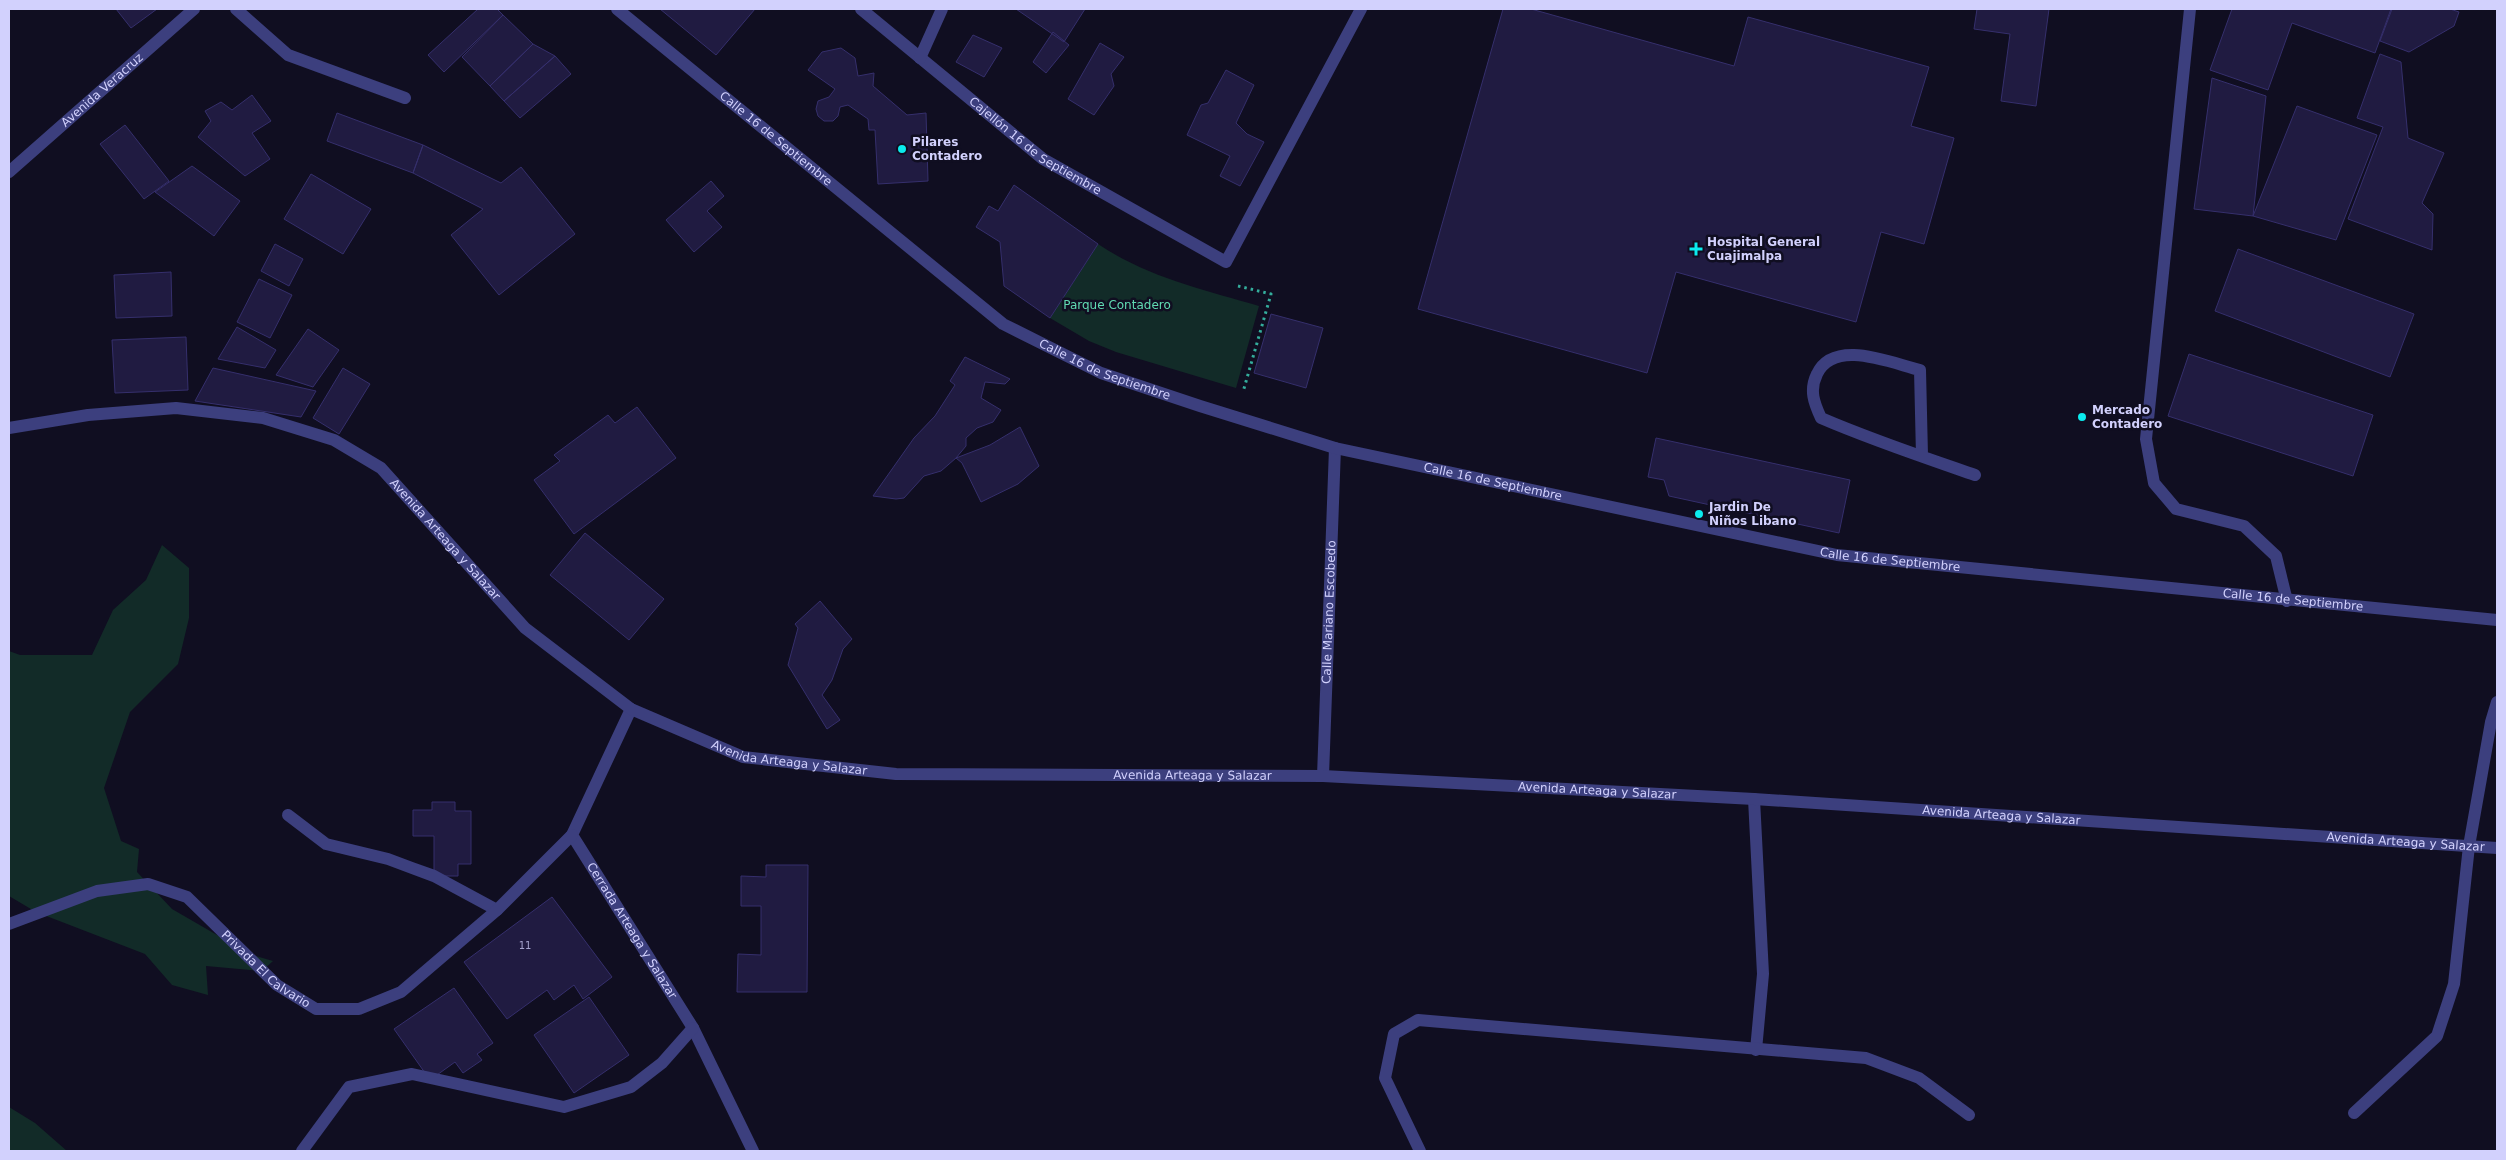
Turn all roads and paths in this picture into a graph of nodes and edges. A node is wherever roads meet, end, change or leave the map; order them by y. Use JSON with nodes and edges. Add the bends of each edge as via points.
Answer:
{"nodes":[{"id":1,"x":194,"y":9,"type":"edge"},
{"id":2,"x":236,"y":9,"type":"edge"},
{"id":3,"x":617,"y":9,"type":"edge"},
{"id":4,"x":861,"y":9,"type":"edge"},
{"id":5,"x":942,"y":9,"type":"edge"},
{"id":6,"x":1361,"y":9,"type":"edge"},
{"id":7,"x":2190,"y":9,"type":"edge"},
{"id":8,"x":920,"y":58,"type":"junction"},
{"id":9,"x":405,"y":98,"type":"dead end"},
{"id":10,"x":9,"y":172,"type":"edge"},
{"id":11,"x":1257,"y":290,"type":"dead end"},
{"id":12,"x":1236,"y":416,"type":"junction"},
{"id":13,"x":9,"y":428,"type":"edge"},
{"id":14,"x":1335,"y":448,"type":"junction"},
{"id":15,"x":1922,"y":456,"type":"junction"},
{"id":16,"x":1975,"y":474,"type":"dead end"},
{"id":17,"x":2288,"y":600,"type":"junction"},
{"id":18,"x":2497,"y":620,"type":"edge"},
{"id":19,"x":2497,"y":702,"type":"edge"},
{"id":20,"x":631,"y":709,"type":"junction"},
{"id":21,"x":1323,"y":776,"type":"junction"},
{"id":22,"x":1754,"y":799,"type":"junction"},
{"id":23,"x":288,"y":814,"type":"dead end"},
{"id":24,"x":572,"y":835,"type":"junction"},
{"id":25,"x":2469,"y":846,"type":"junction"},
{"id":26,"x":2497,"y":848,"type":"edge"},
{"id":27,"x":497,"y":910,"type":"junction"},
{"id":28,"x":9,"y":924,"type":"edge"},
{"id":29,"x":693,"y":1028,"type":"junction"},
{"id":30,"x":1756,"y":1050,"type":"junction"},
{"id":31,"x":2354,"y":1113,"type":"dead end"},
{"id":32,"x":1969,"y":1115,"type":"dead end"},
{"id":33,"x":302,"y":1151,"type":"edge"},
{"id":34,"x":753,"y":1151,"type":"edge"},
{"id":35,"x":1420,"y":1151,"type":"edge"}],
"edges":[{"from":1,"to":10,"type":"street","name":"Avenida Veracruz"},
{"from":2,"to":9,"type":"street","via":[[288,55]]},
{"from":3,"to":12,"type":"street","name":"Calle 16 de Septiembre","via":[[1003,324],[1101,373]]},
{"from":4,"to":8,"type":"street","name":"Cajellón 16 de Septiembre"},
{"from":5,"to":8,"type":"street"},
{"from":6,"to":8,"type":"street","name":"Cajellón 16 de Septiembre","via":[[1226,262],[1043,159]]},
{"from":7,"to":17,"type":"street","via":[[2146,439],[2154,483],[2176,509],[2244,526],[2276,556]]},
{"from":11,"to":12,"type":"path","via":[[1271,294]]},
{"from":12,"to":14,"type":"street","name":"Calle 16 de Septiembre"},
{"from":13,"to":20,"type":"street","name":"Avenida Arteaga y Salazar","via":[[88,415],[176,408],[263,418],[334,440],[381,468],[525,628]]},
{"from":14,"to":17,"type":"street","name":"Calle 16 de Septiembre","via":[[1837,555]]},
{"from":14,"to":21,"type":"street","name":"Calle Mariano Escobedo"},
{"from":15,"to":15,"type":"street","via":[[1920,370],[1856,354],[1834,356],[1820,368],[1813,382],[1813,401],[1821,418]]},
{"from":15,"to":16,"type":"street"},
{"from":17,"to":18,"type":"street","name":"Calle 16 de Septiembre"},
{"from":19,"to":25,"type":"street"},
{"from":20,"to":21,"type":"street","name":"Avenida Arteaga y Salazar","via":[[742,756],[896,774]]},
{"from":20,"to":24,"type":"street"},
{"from":21,"to":22,"type":"street","name":"Avenida Arteaga y Salazar"},
{"from":22,"to":25,"type":"street","name":"Avenida Arteaga y Salazar"},
{"from":22,"to":30,"type":"street","via":[[1763,974]]},
{"from":23,"to":27,"type":"street","via":[[326,844],[388,859],[434,876]]},
{"from":24,"to":27,"type":"street","name":"Privada El Calvario"},
{"from":24,"to":29,"type":"street","name":"Cerrada Arteaga y Salazar"},
{"from":25,"to":26,"type":"street","name":"Avenida Arteaga y Salazar"},
{"from":25,"to":31,"type":"street","via":[[2454,984],[2437,1036]]},
{"from":27,"to":28,"type":"street","name":"Privada El Calvario","via":[[402,992],[359,1008],[316,1008],[277,985],[186,898],[148,884],[97,891]]},
{"from":29,"to":33,"type":"street","via":[[662,1063],[631,1086],[564,1107],[412,1074],[349,1086]]},
{"from":29,"to":34,"type":"street","name":"Cerrada Arteaga y Salazar"},
{"from":30,"to":32,"type":"street","via":[[1866,1058],[1919,1078]]},
{"from":30,"to":35,"type":"street","via":[[1418,1020],[1394,1034],[1385,1078]]}]}
